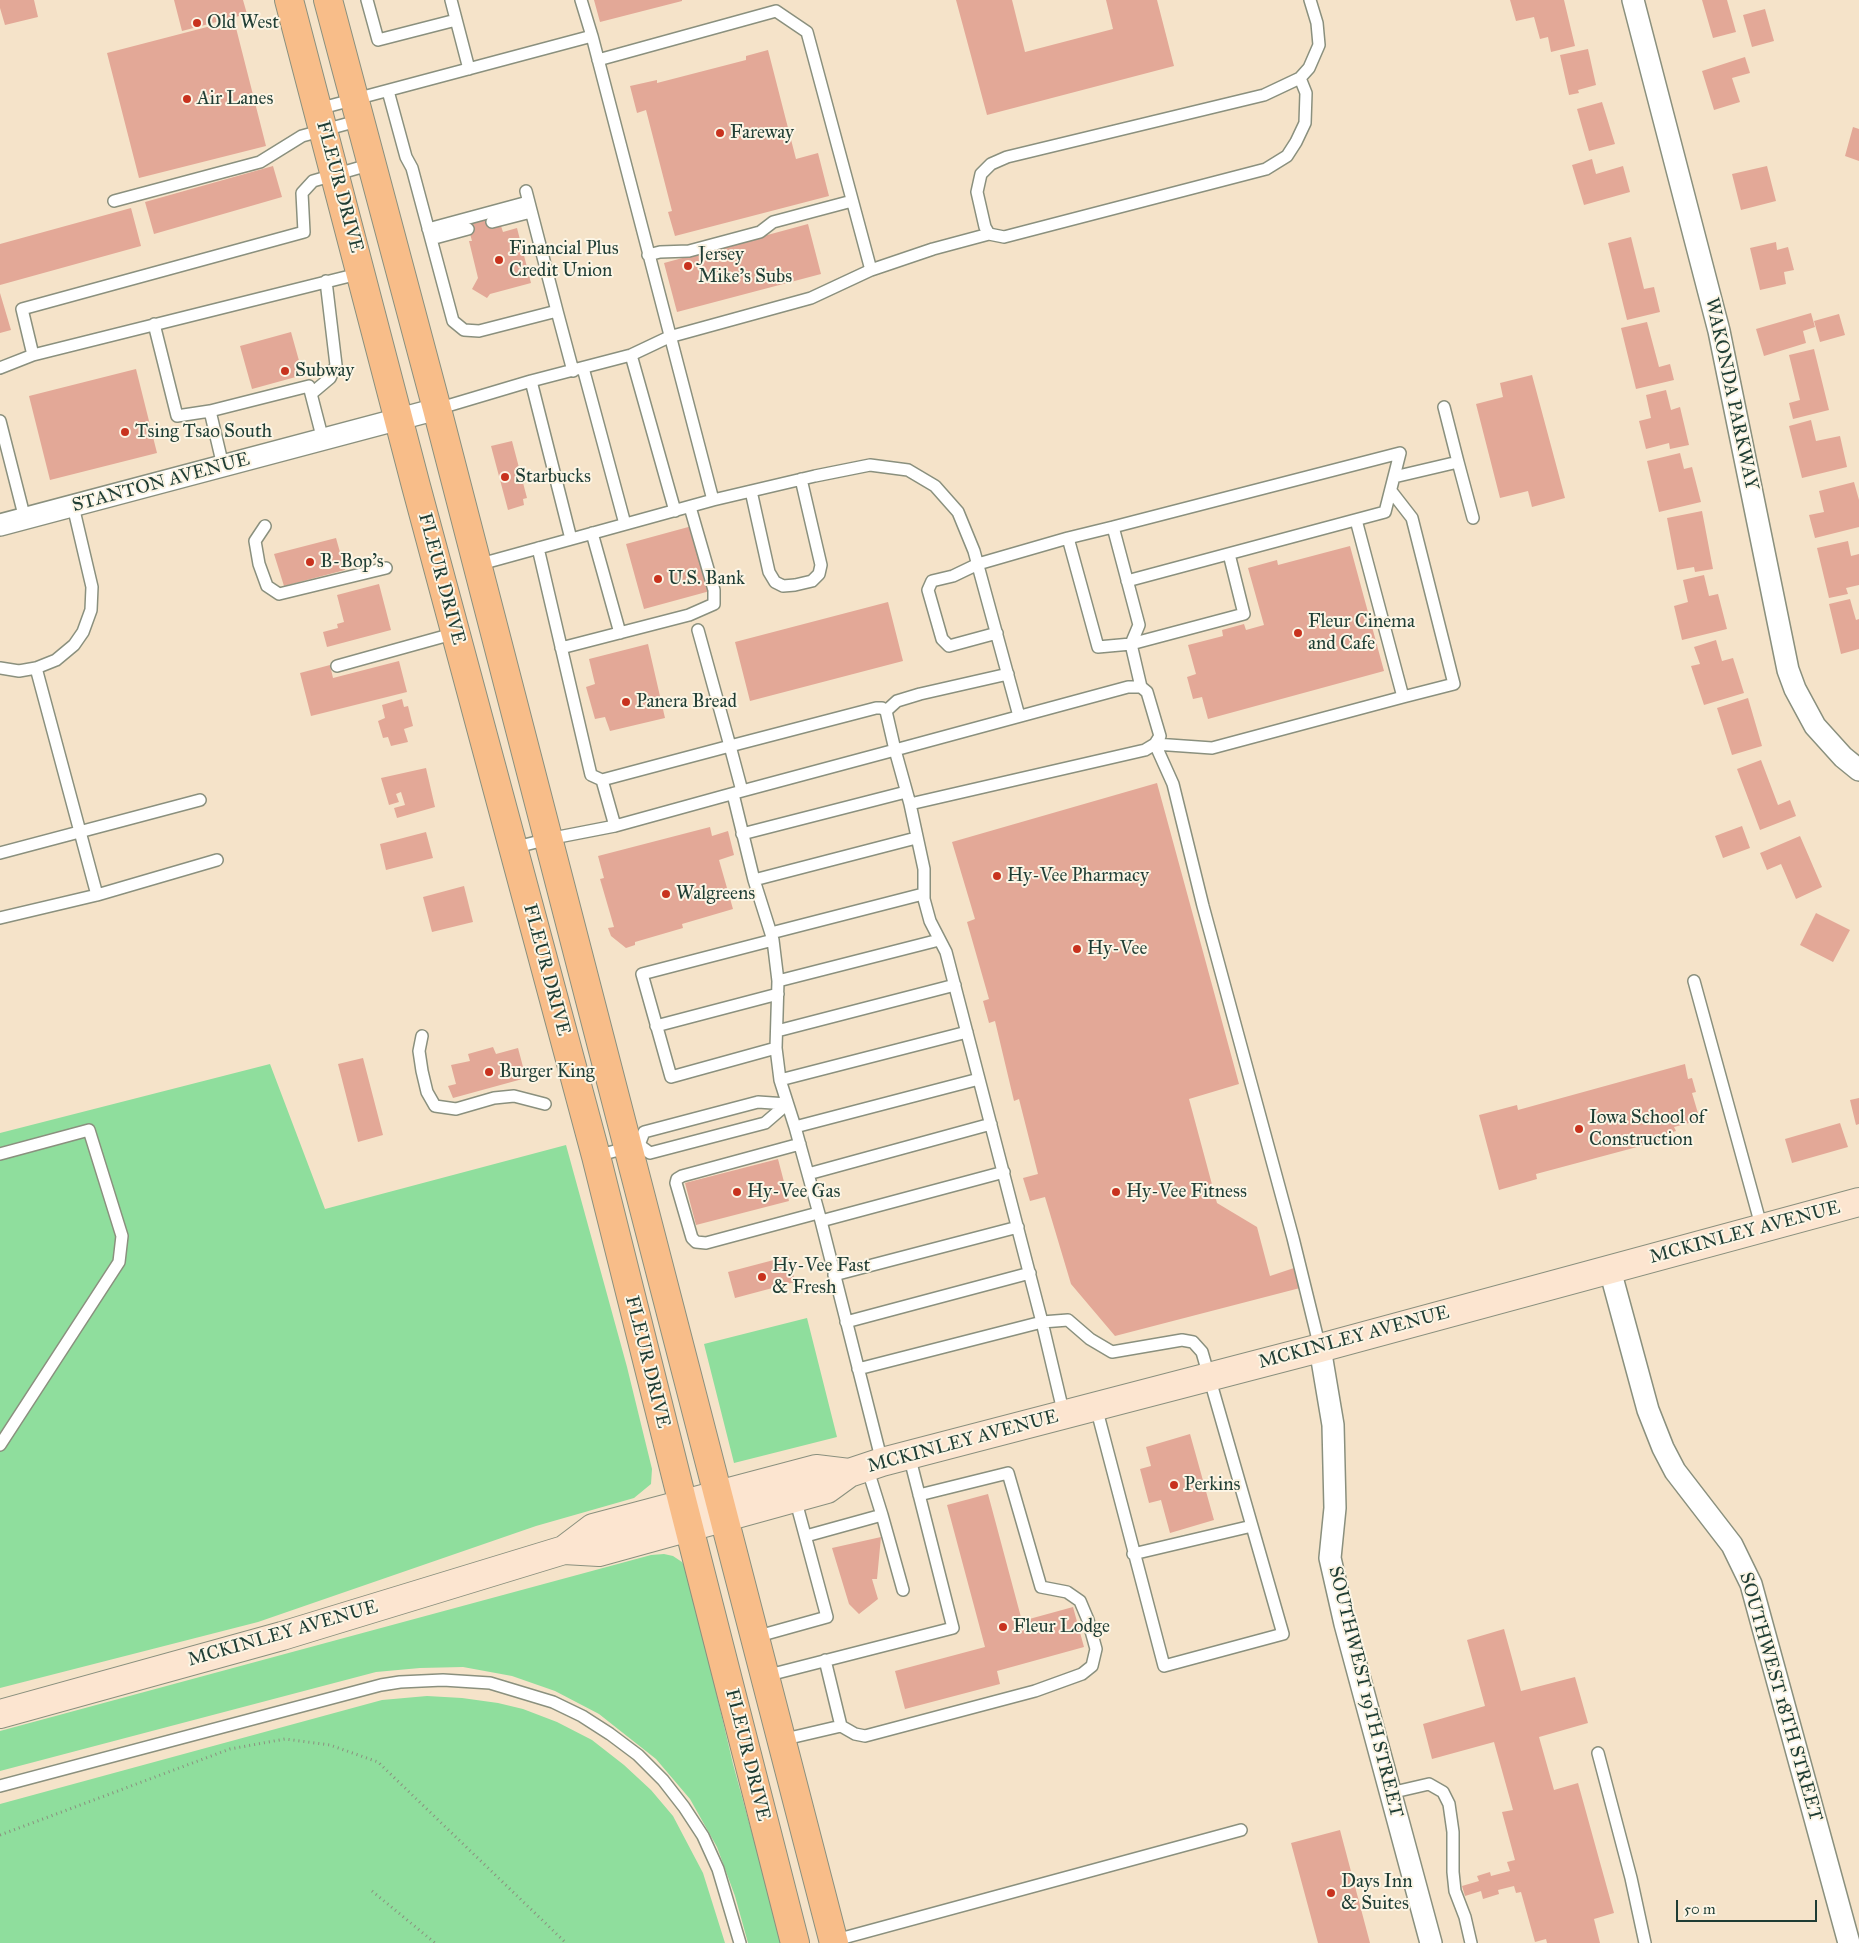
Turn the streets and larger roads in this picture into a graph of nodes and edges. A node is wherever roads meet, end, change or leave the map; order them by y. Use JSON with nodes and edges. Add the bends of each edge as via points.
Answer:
{"nodes":[{"id":1,"x":289,"y":0,"type":"edge"},
{"id":2,"x":328,"y":0,"type":"edge"},
{"id":3,"x":1633,"y":0,"type":"edge"},
{"id":4,"x":437,"y":409,"type":"junction"},
{"id":5,"x":399,"y":419,"type":"junction"},
{"id":6,"x":0,"y":525,"type":"edge"},
{"id":7,"x":1859,"y":770,"type":"edge"},
{"id":8,"x":1859,"y":1202,"type":"edge"},
{"id":9,"x":1610,"y":1270,"type":"junction"},
{"id":10,"x":1320,"y":1348,"type":"junction"},
{"id":11,"x":866,"y":1467,"type":"junction"},
{"id":12,"x":721,"y":1506,"type":"junction"},
{"id":13,"x":685,"y":1516,"type":"junction"},
{"id":14,"x":0,"y":1714,"type":"edge"},
{"id":15,"x":831,"y":1942,"type":"edge"},
{"id":16,"x":794,"y":1943,"type":"edge"},
{"id":17,"x":1431,"y":1943,"type":"edge"},
{"id":18,"x":1849,"y":1943,"type":"edge"}],
"edges":[{"from":1,"to":5,"type":"main road","name":"FLEUR DRIVE"},
{"from":2,"to":4,"type":"main road","name":"FLEUR DRIVE"},
{"from":3,"to":7,"type":"street","name":"WAKONDA PARKWAY","via":[[1719,331],[1788,670],[1815,726]]},
{"from":4,"to":5,"type":"street","name":"STANTON AVENUE"},
{"from":4,"to":12,"type":"main road","name":"FLEUR DRIVE","via":[[548,839],[633,1146]]},
{"from":5,"to":6,"type":"street","name":"STANTON AVENUE"},
{"from":5,"to":13,"type":"main road","name":"FLEUR DRIVE","via":[[596,1156]]},
{"from":8,"to":9,"type":"main road","name":"MCKINLEY AVENUE"},
{"from":9,"to":10,"type":"main road","name":"MCKINLEY AVENUE"},
{"from":9,"to":18,"type":"street","name":"SOUTHWEST 18TH STREET","via":[[1648,1410],[1663,1448],[1676,1472],[1732,1545],[1751,1584]]},
{"from":10,"to":11,"type":"main road","name":"MCKINLEY AVENUE"},
{"from":10,"to":17,"type":"street","name":"SOUTHWEST 19TH STREET","via":[[1333,1425],[1335,1508],[1330,1558]]},
{"from":11,"to":12,"type":"main road","name":"MCKINLEY AVENUE","via":[[816,1469]]},
{"from":11,"to":12,"type":"main road","name":"MCKINLEY AVENUE","via":[[828,1489],[795,1498]]},
{"from":12,"to":13,"type":"main road","name":"MCKINLEY AVENUE"},
{"from":12,"to":15,"type":"main road","name":"FLEUR DRIVE"},
{"from":13,"to":14,"type":"main road","name":"MCKINLEY AVENUE","via":[[593,1528],[564,1550],[282,1636]]},
{"from":13,"to":16,"type":"main road","name":"FLEUR DRIVE"}]}
